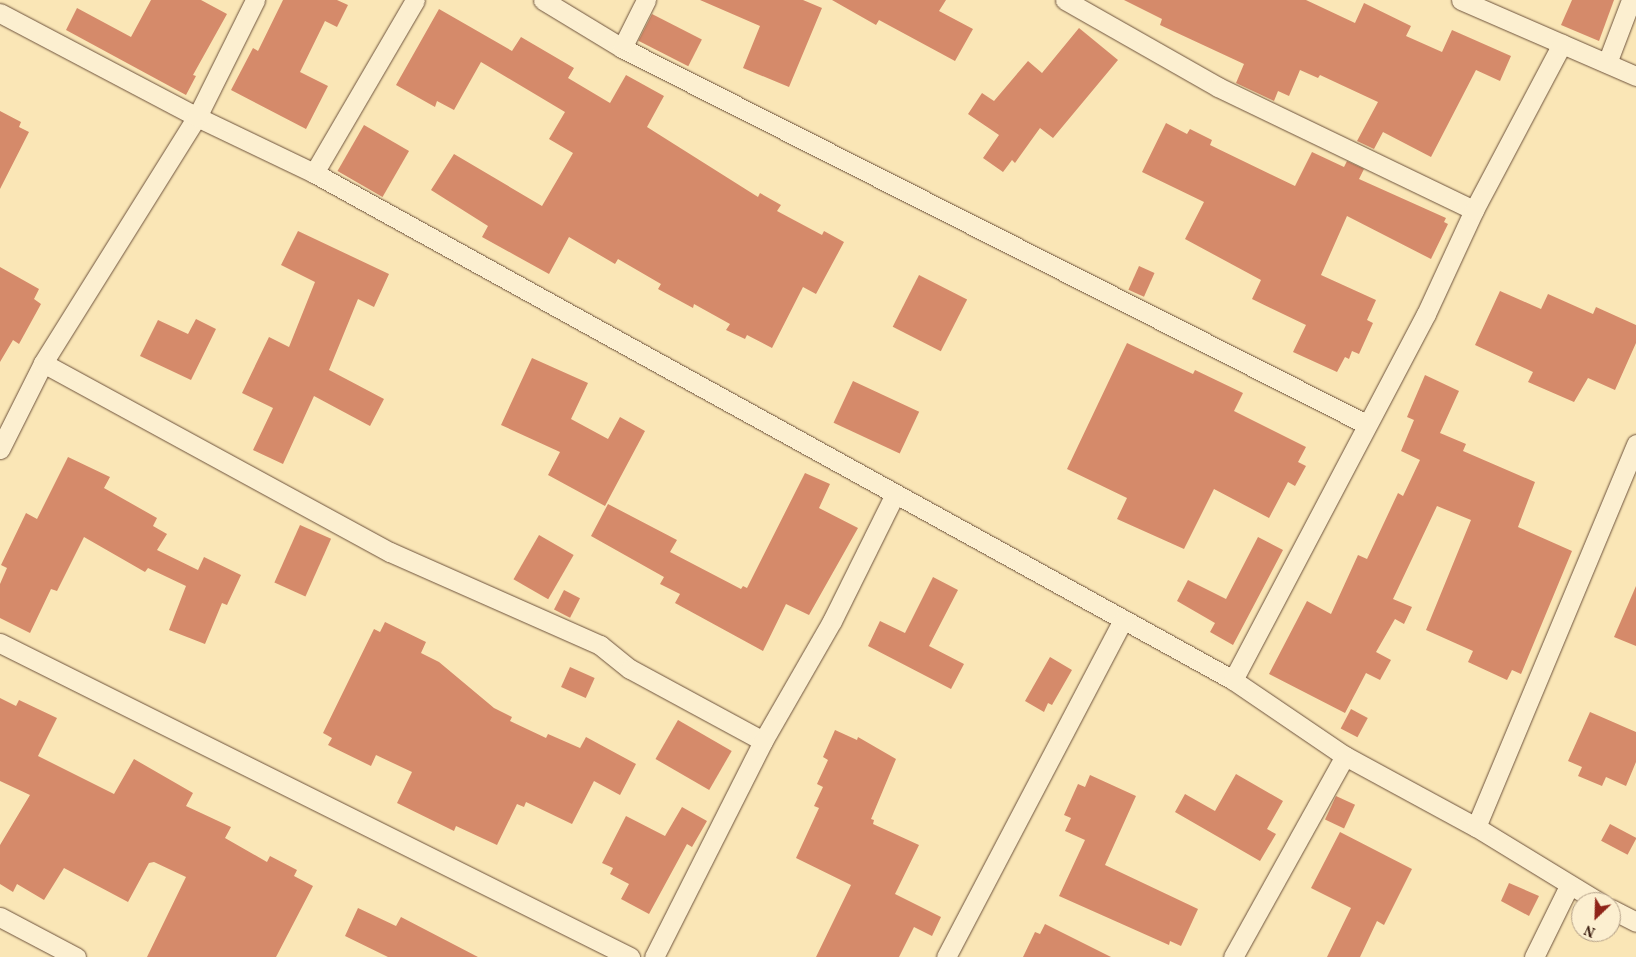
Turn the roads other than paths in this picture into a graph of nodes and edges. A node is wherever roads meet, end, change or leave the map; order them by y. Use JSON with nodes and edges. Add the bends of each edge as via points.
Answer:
{"nodes":[{"id":1,"x":255,"y":0,"type":"edge"},
{"id":2,"x":415,"y":0,"type":"edge"},
{"id":3,"x":543,"y":0,"type":"edge"},
{"id":4,"x":646,"y":0,"type":"edge"},
{"id":5,"x":1065,"y":0,"type":"edge"},
{"id":6,"x":1461,"y":0,"type":"edge"},
{"id":7,"x":1631,"y":0,"type":"edge"},
{"id":8,"x":0,"y":13,"type":"edge"},
{"id":9,"x":1562,"y":44,"type":"junction"},
{"id":10,"x":622,"y":48,"type":"junction"},
{"id":11,"x":1607,"y":63,"type":"junction"},
{"id":12,"x":1636,"y":76,"type":"edge"},
{"id":13,"x":198,"y":117,"type":"junction"},
{"id":14,"x":314,"y":174,"type":"junction"},
{"id":15,"x":1474,"y":210,"type":"junction"},
{"id":16,"x":43,"y":363,"type":"junction"},
{"id":17,"x":1366,"y":424,"type":"junction"},
{"id":18,"x":1636,"y":444,"type":"edge"},
{"id":19,"x":0,"y":449,"type":"edge"},
{"id":20,"x":894,"y":496,"type":"junction"},
{"id":21,"x":1123,"y":620,"type":"junction"},
{"id":22,"x":0,"y":643,"type":"edge"},
{"id":23,"x":1233,"y":680,"type":"junction"},
{"id":24,"x":762,"y":742,"type":"junction"},
{"id":25,"x":1345,"y":756,"type":"junction"},
{"id":26,"x":1476,"y":828,"type":"junction"},
{"id":27,"x":1569,"y":886,"type":"junction"},
{"id":28,"x":1580,"y":892,"type":"edge"},
{"id":29,"x":1621,"y":914,"type":"edge"},
{"id":30,"x":0,"y":916,"type":"edge"},
{"id":31,"x":1636,"y":922,"type":"edge"},
{"id":32,"x":76,"y":957,"type":"edge"},
{"id":33,"x":630,"y":957,"type":"edge"},
{"id":34,"x":654,"y":957,"type":"edge"},
{"id":35,"x":946,"y":957,"type":"edge"},
{"id":36,"x":1233,"y":957,"type":"edge"},
{"id":37,"x":1534,"y":957,"type":"edge"}],
"edges":[{"from":1,"to":13,"type":"street"},
{"from":2,"to":14,"type":"street"},
{"from":3,"to":10,"type":"street"},
{"from":4,"to":10,"type":"street"},
{"from":5,"to":15,"type":"street","via":[[1218,87]]},
{"from":6,"to":9,"type":"street"},
{"from":7,"to":11,"type":"street"},
{"from":8,"to":13,"type":"street"},
{"from":9,"to":11,"type":"street"},
{"from":9,"to":15,"type":"street"},
{"from":10,"to":17,"type":"street"},
{"from":11,"to":12,"type":"street"},
{"from":13,"to":14,"type":"street"},
{"from":13,"to":16,"type":"street"},
{"from":14,"to":20,"type":"street"},
{"from":15,"to":17,"type":"street","via":[[1426,314]]},
{"from":16,"to":19,"type":"street"},
{"from":16,"to":24,"type":"street","via":[[390,552],[600,644],[630,669]]},
{"from":17,"to":23,"type":"street"},
{"from":18,"to":26,"type":"street"},
{"from":20,"to":21,"type":"street"},
{"from":20,"to":24,"type":"street","via":[[832,621]]},
{"from":21,"to":23,"type":"street"},
{"from":21,"to":35,"type":"street"},
{"from":22,"to":33,"type":"street"},
{"from":23,"to":25,"type":"street"},
{"from":24,"to":34,"type":"street"},
{"from":25,"to":26,"type":"street"},
{"from":25,"to":36,"type":"street"},
{"from":26,"to":27,"type":"street"},
{"from":27,"to":28,"type":"street"},
{"from":27,"to":37,"type":"street"},
{"from":29,"to":31,"type":"street"},
{"from":30,"to":32,"type":"street"}]}
